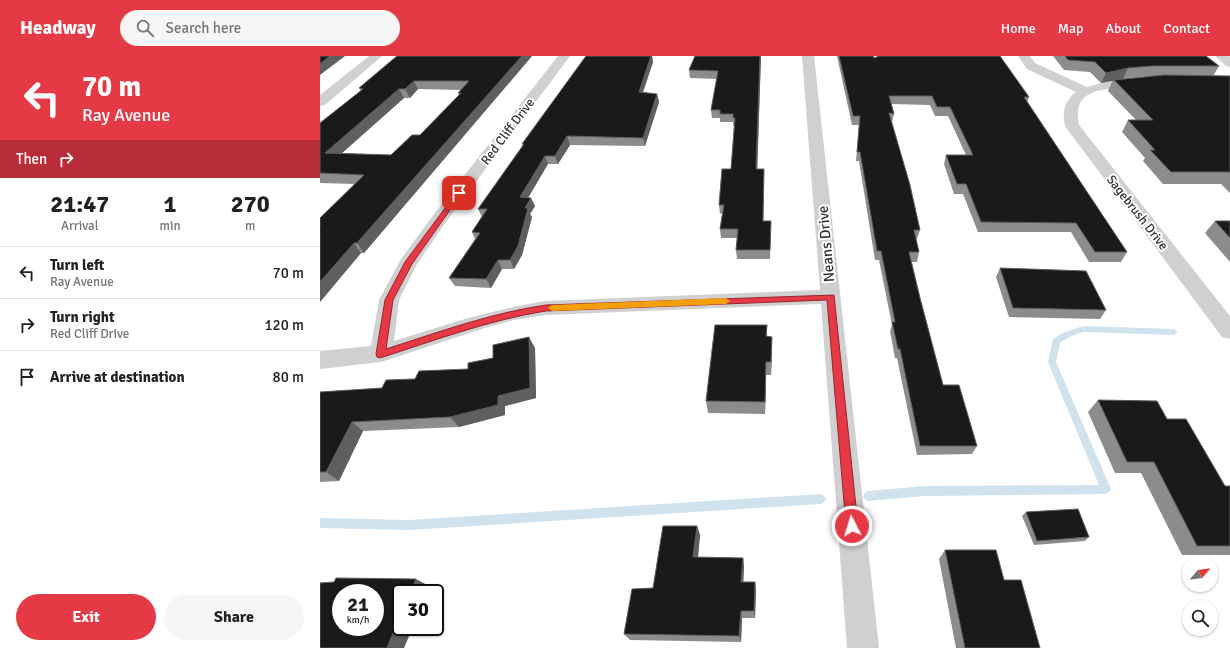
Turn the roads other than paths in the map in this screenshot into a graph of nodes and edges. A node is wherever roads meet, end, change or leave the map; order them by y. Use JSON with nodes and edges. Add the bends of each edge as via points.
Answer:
{"nodes":[{"id":1,"x":376,"y":56,"type":"edge"},
{"id":2,"x":564,"y":56,"type":"edge"},
{"id":3,"x":808,"y":56,"type":"edge"},
{"id":4,"x":1024,"y":56,"type":"edge"},
{"id":5,"x":1221,"y":56,"type":"edge"},
{"id":6,"x":1230,"y":63,"type":"edge"},
{"id":7,"x":1154,"y":82,"type":"edge"},
{"id":8,"x":1086,"y":90,"type":"junction"},
{"id":9,"x":320,"y":102,"type":"edge"},
{"id":10,"x":831,"y":297,"type":"junction"},
{"id":11,"x":1230,"y":331,"type":"edge"},
{"id":12,"x":380,"y":354,"type":"junction"},
{"id":13,"x":320,"y":360,"type":"edge"},
{"id":14,"x":863,"y":648,"type":"edge"}],
"edges":[{"from":1,"to":9,"type":"street"},
{"from":2,"to":12,"type":"street","name":"Red Cliff Drive","via":[[408,264],[389,300]]},
{"from":3,"to":10,"type":"street","name":"Neans Drive"},
{"from":4,"to":8,"type":"street","via":[[1031,66]]},
{"from":5,"to":6,"type":"street"},
{"from":7,"to":8,"type":"street","via":[[1112,84]]},
{"from":8,"to":11,"type":"street","name":"Sagebrush Drive","via":[[1075,98],[1070,110],[1072,126]]},
{"from":10,"to":12,"type":"street","via":[[546,308],[482,321]]},
{"from":10,"to":14,"type":"street","name":"Neans Drive"},
{"from":12,"to":13,"type":"street"}]}
